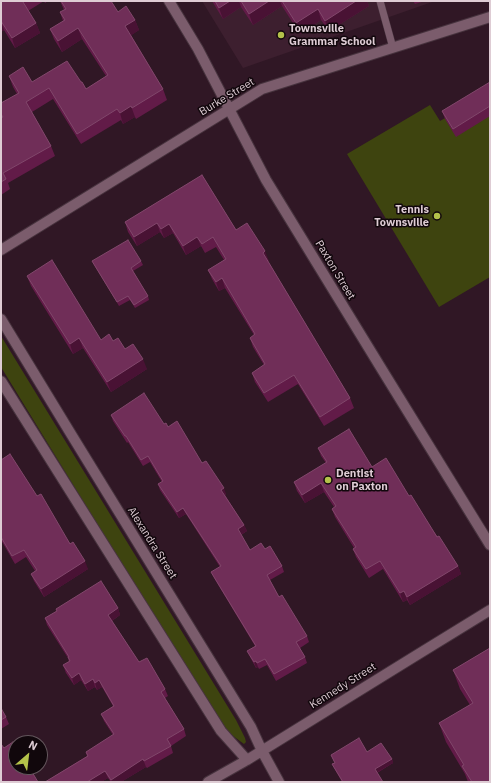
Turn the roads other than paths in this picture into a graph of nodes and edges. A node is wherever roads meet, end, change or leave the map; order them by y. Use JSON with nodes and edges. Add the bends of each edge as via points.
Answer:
{"nodes":[{"id":1,"x":169,"y":1,"type":"edge"},
{"id":2,"x":380,"y":1,"type":"edge"},
{"id":3,"x":490,"y":17,"type":"edge"},
{"id":4,"x":393,"y":48,"type":"junction"},
{"id":5,"x":229,"y":110,"type":"junction"},
{"id":6,"x":1,"y":250,"type":"edge"},
{"id":7,"x":1,"y":319,"type":"edge"},
{"id":8,"x":1,"y":381,"type":"edge"},
{"id":9,"x":490,"y":545,"type":"edge"},
{"id":10,"x":490,"y":610,"type":"edge"},
{"id":11,"x":262,"y":751,"type":"junction"},
{"id":12,"x":246,"y":760,"type":"junction"},
{"id":13,"x":208,"y":782,"type":"edge"},
{"id":14,"x":279,"y":782,"type":"edge"}],
"edges":[{"from":1,"to":5,"type":"street","name":"Paxton Street","via":[[198,49]]},
{"from":2,"to":4,"type":"lane"},
{"from":3,"to":4,"type":"street","name":"Burke Street"},
{"from":4,"to":5,"type":"street","name":"Burke Street","via":[[262,89]]},
{"from":5,"to":6,"type":"street","name":"Burke Street"},
{"from":5,"to":9,"type":"street","name":"Paxton Street","via":[[266,180]]},
{"from":7,"to":11,"type":"street","name":"Alexandra Street","via":[[251,727]]},
{"from":8,"to":12,"type":"street","via":[[220,731]]},
{"from":10,"to":11,"type":"street","name":"Kennedy Street"},
{"from":11,"to":12,"type":"street","name":"Kennedy Street"},
{"from":11,"to":14,"type":"street","name":"Alexandra Street"},
{"from":12,"to":13,"type":"street","name":"Kennedy Street"}]}
